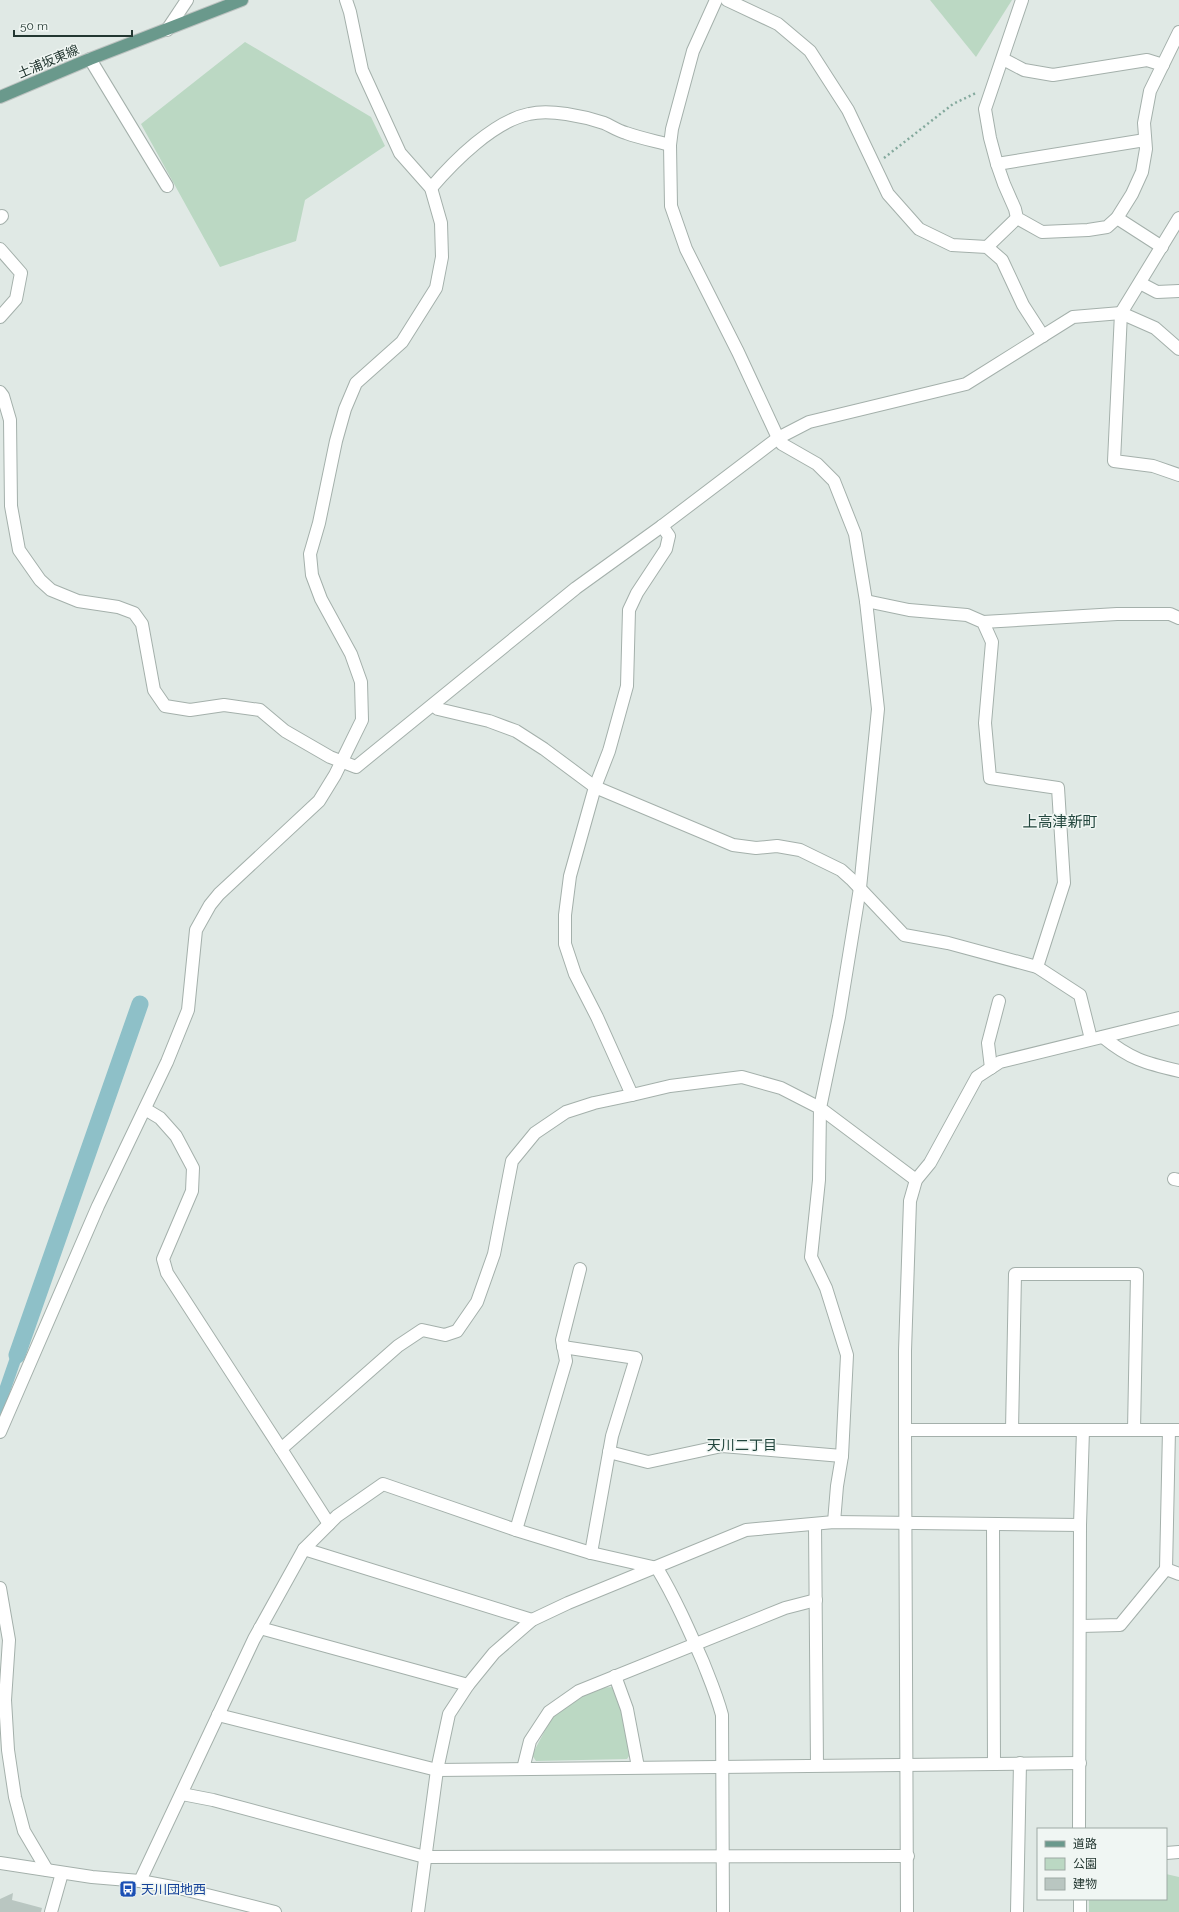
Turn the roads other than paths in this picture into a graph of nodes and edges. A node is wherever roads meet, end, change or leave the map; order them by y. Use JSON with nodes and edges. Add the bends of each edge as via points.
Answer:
{"nodes":[{"id":1,"x":187,"y":0,"type":"edge"},
{"id":2,"x":242,"y":0,"type":"edge"},
{"id":3,"x":346,"y":0,"type":"edge"},
{"id":4,"x":716,"y":0,"type":"edge"},
{"id":5,"x":727,"y":0,"type":"edge"},
{"id":6,"x":1022,"y":0,"type":"edge"},
{"id":7,"x":167,"y":30,"type":"junction"},
{"id":8,"x":1179,"y":32,"type":"edge"},
{"id":9,"x":90,"y":59,"type":"junction"},
{"id":10,"x":1003,"y":60,"type":"junction"},
{"id":11,"x":1163,"y":65,"type":"junction"},
{"id":12,"x":0,"y":97,"type":"edge"},
{"id":13,"x":1146,"y":140,"type":"junction"},
{"id":14,"x":670,"y":145,"type":"junction"},
{"id":15,"x":998,"y":164,"type":"junction"},
{"id":16,"x":167,"y":186,"type":"dead end"},
{"id":17,"x":431,"y":188,"type":"junction"},
{"id":18,"x":1017,"y":218,"type":"junction"},
{"id":19,"x":1117,"y":218,"type":"junction"},
{"id":20,"x":1179,"y":218,"type":"edge"},
{"id":21,"x":987,"y":247,"type":"junction"},
{"id":22,"x":1162,"y":247,"type":"junction"},
{"id":23,"x":0,"y":249,"type":"edge"},
{"id":24,"x":1140,"y":283,"type":"junction"},
{"id":25,"x":1179,"y":291,"type":"edge"},
{"id":26,"x":1121,"y":313,"type":"junction"},
{"id":27,"x":0,"y":317,"type":"edge"},
{"id":28,"x":1043,"y":336,"type":"junction"},
{"id":29,"x":1179,"y":349,"type":"edge"},
{"id":30,"x":0,"y":392,"type":"edge"},
{"id":31,"x":778,"y":438,"type":"junction"},
{"id":32,"x":1179,"y":475,"type":"edge"},
{"id":33,"x":662,"y":526,"type":"junction"},
{"id":34,"x":866,"y":600,"type":"junction"},
{"id":35,"x":1179,"y":618,"type":"edge"},
{"id":36,"x":983,"y":622,"type":"junction"},
{"id":37,"x":433,"y":705,"type":"junction"},
{"id":38,"x":342,"y":762,"type":"junction"},
{"id":39,"x":595,"y":787,"type":"junction"},
{"id":40,"x":860,"y":888,"type":"junction"},
{"id":41,"x":1037,"y":967,"type":"junction"},
{"id":42,"x":999,"y":1001,"type":"dead end"},
{"id":43,"x":1179,"y":1018,"type":"edge"},
{"id":44,"x":1097,"y":1038,"type":"junction"},
{"id":45,"x":991,"y":1068,"type":"junction"},
{"id":46,"x":1179,"y":1071,"type":"edge"},
{"id":47,"x":632,"y":1095,"type":"junction"},
{"id":48,"x":820,"y":1108,"type":"junction"},
{"id":49,"x":145,"y":1109,"type":"junction"},
{"id":50,"x":916,"y":1180,"type":"junction"},
{"id":51,"x":580,"y":1269,"type":"dead end"},
{"id":52,"x":563,"y":1347,"type":"junction"},
{"id":53,"x":905,"y":1430,"type":"junction"},
{"id":54,"x":1012,"y":1430,"type":"junction"},
{"id":55,"x":1083,"y":1430,"type":"junction"},
{"id":56,"x":1134,"y":1430,"type":"junction"},
{"id":57,"x":1174,"y":1430,"type":"edge"},
{"id":58,"x":0,"y":1432,"type":"edge"},
{"id":59,"x":281,"y":1449,"type":"junction"},
{"id":60,"x":609,"y":1452,"type":"junction"},
{"id":61,"x":842,"y":1456,"type":"junction"},
{"id":62,"x":834,"y":1522,"type":"junction"},
{"id":63,"x":329,"y":1524,"type":"junction"},
{"id":64,"x":815,"y":1524,"type":"junction"},
{"id":65,"x":905,"y":1524,"type":"junction"},
{"id":66,"x":993,"y":1525,"type":"junction"},
{"id":67,"x":1080,"y":1525,"type":"junction"},
{"id":68,"x":516,"y":1530,"type":"junction"},
{"id":69,"x":304,"y":1549,"type":"junction"},
{"id":70,"x":591,"y":1553,"type":"junction"},
{"id":71,"x":657,"y":1568,"type":"junction"},
{"id":72,"x":1166,"y":1569,"type":"junction"},
{"id":73,"x":1179,"y":1574,"type":"edge"},
{"id":74,"x":0,"y":1588,"type":"edge"},
{"id":75,"x":816,"y":1600,"type":"junction"},
{"id":76,"x":532,"y":1620,"type":"junction"},
{"id":77,"x":1081,"y":1626,"type":"junction"},
{"id":78,"x":260,"y":1628,"type":"junction"},
{"id":79,"x":695,"y":1644,"type":"junction"},
{"id":80,"x":615,"y":1676,"type":"junction"},
{"id":81,"x":468,"y":1685,"type":"junction"},
{"id":82,"x":218,"y":1715,"type":"junction"},
{"id":83,"x":1020,"y":1763,"type":"junction"},
{"id":84,"x":1080,"y":1763,"type":"junction"},
{"id":85,"x":908,"y":1764,"type":"junction"},
{"id":86,"x":994,"y":1764,"type":"junction"},
{"id":87,"x":817,"y":1765,"type":"junction"},
{"id":88,"x":723,"y":1766,"type":"junction"},
{"id":89,"x":638,"y":1767,"type":"junction"},
{"id":90,"x":523,"y":1769,"type":"junction"},
{"id":91,"x":437,"y":1770,"type":"junction"},
{"id":92,"x":182,"y":1794,"type":"junction"},
{"id":93,"x":1079,"y":1828,"type":"edge"},
{"id":94,"x":1179,"y":1852,"type":"edge"},
{"id":95,"x":1167,"y":1853,"type":"edge"},
{"id":96,"x":723,"y":1856,"type":"junction"},
{"id":97,"x":908,"y":1856,"type":"junction"},
{"id":98,"x":425,"y":1857,"type":"junction"},
{"id":99,"x":0,"y":1863,"type":"edge"},
{"id":100,"x":47,"y":1870,"type":"junction"},
{"id":101,"x":62,"y":1873,"type":"junction"},
{"id":102,"x":140,"y":1881,"type":"junction"},
{"id":103,"x":1080,"y":1900,"type":"edge"},
{"id":104,"x":51,"y":1912,"type":"edge"},
{"id":105,"x":276,"y":1912,"type":"edge"},
{"id":106,"x":418,"y":1912,"type":"edge"},
{"id":107,"x":723,"y":1912,"type":"edge"},
{"id":108,"x":907,"y":1912,"type":"edge"},
{"id":109,"x":1018,"y":1912,"type":"edge"},
{"id":110,"x":1080,"y":1912,"type":"edge"}],
"edges":[{"from":1,"to":7,"type":"street"},
{"from":2,"to":7,"type":"main road","name":"土浦坂東線"},
{"from":3,"to":17,"type":"street","via":[[362,70],[400,153]]},
{"from":4,"to":14,"type":"street","via":[[693,51]]},
{"from":5,"to":21,"type":"street","via":[[778,24],[810,51],[848,110],[888,194],[919,228],[952,245]]},
{"from":6,"to":10,"type":"street"},
{"from":7,"to":9,"type":"main road","name":"土浦坂東線"},
{"from":8,"to":11,"type":"street"},
{"from":9,"to":12,"type":"main road","name":"土浦坂東線"},
{"from":9,"to":16,"type":"street"},
{"from":10,"to":11,"type":"street","via":[[1024,70],[1053,75],[1147,60]]},
{"from":10,"to":15,"type":"street","via":[[985,109]]},
{"from":11,"to":13,"type":"street","via":[[1150,91],[1144,123]]},
{"from":13,"to":15,"type":"street"},
{"from":13,"to":19,"type":"street","via":[[1142,172]]},
{"from":14,"to":17,"type":"street","via":[[625,133],[603,123],[558,113],[530,114],[511,120],[491,132],[451,164]]},
{"from":14,"to":31,"type":"street","via":[[671,206],[686,249]]},
{"from":15,"to":18,"type":"street"},
{"from":17,"to":38,"type":"street","via":[[441,223],[442,257],[436,288],[402,342],[356,383],[336,441],[310,554],[312,575],[321,598],[350,654],[361,682],[362,720]]},
{"from":18,"to":19,"type":"street","via":[[1042,232],[1108,227]]},
{"from":18,"to":21,"type":"street"},
{"from":19,"to":22,"type":"street"},
{"from":20,"to":22,"type":"street"},
{"from":21,"to":28,"type":"street","via":[[1002,260],[1023,305]]},
{"from":22,"to":24,"type":"street"},
{"from":23,"to":27,"type":"street","via":[[21,273],[16,298]]},
{"from":24,"to":25,"type":"street","via":[[1157,292]]},
{"from":24,"to":26,"type":"street"},
{"from":26,"to":28,"type":"street","via":[[1073,317]]},
{"from":26,"to":29,"type":"street","via":[[1155,328]]},
{"from":26,"to":32,"type":"street","via":[[1114,461],[1153,466]]},
{"from":28,"to":31,"type":"street","via":[[966,384],[809,422]]},
{"from":30,"to":38,"type":"street","via":[[10,420],[11,506],[19,550],[40,580],[51,590],[78,601],[118,607],[134,613],[142,624],[154,690],[165,706],[190,710],[224,705],[260,710],[286,731]]},
{"from":31,"to":33,"type":"street"},
{"from":31,"to":34,"type":"street","via":[[782,444],[817,464],[834,481],[855,534]]},
{"from":33,"to":37,"type":"street","via":[[576,588]]},
{"from":33,"to":39,"type":"street","via":[[669,536],[666,549],[637,593],[630,610],[627,686],[609,751]]},
{"from":34,"to":36,"type":"street","via":[[909,610],[967,615]]},
{"from":34,"to":40,"type":"street","via":[[878,709]]},
{"from":35,"to":36,"type":"street","via":[[1170,614],[1117,614]]},
{"from":36,"to":41,"type":"street","via":[[992,642],[985,723],[990,778],[1058,788],[1064,883]]},
{"from":37,"to":38,"type":"street","via":[[356,767]]},
{"from":37,"to":39,"type":"street","via":[[438,709],[489,721],[516,731]]},
{"from":38,"to":49,"type":"street","via":[[319,801],[210,905],[196,930],[188,1010]]},
{"from":39,"to":40,"type":"street","via":[[733,845],[756,848],[777,846],[800,850],[841,870]]},
{"from":39,"to":47,"type":"street","via":[[570,876],[565,944],[575,974]]},
{"from":40,"to":41,"type":"street","via":[[904,935],[948,943]]},
{"from":40,"to":48,"type":"street","via":[[839,1018]]},
{"from":41,"to":44,"type":"street","via":[[1080,994]]},
{"from":42,"to":45,"type":"street","via":[[988,1043]]},
{"from":43,"to":44,"type":"street"},
{"from":44,"to":45,"type":"street","via":[[1000,1062]]},
{"from":44,"to":46,"type":"street","via":[[1144,1062]]},
{"from":45,"to":50,"type":"street","via":[[977,1076],[930,1163]]},
{"from":47,"to":48,"type":"street","via":[[670,1086],[742,1077],[781,1088]]},
{"from":47,"to":59,"type":"street","via":[[566,1112],[535,1133],[512,1161],[494,1254],[477,1302],[457,1331],[445,1335],[422,1330],[398,1346]]},
{"from":48,"to":50,"type":"street"},
{"from":48,"to":61,"type":"street","via":[[819,1180],[811,1257],[826,1288],[847,1355]]},
{"from":49,"to":58,"type":"street","via":[[62,1289]]},
{"from":49,"to":59,"type":"street","via":[[160,1118],[176,1136],[193,1168],[192,1191],[163,1260],[167,1273]]},
{"from":50,"to":53,"type":"street","via":[[910,1202]]},
{"from":51,"to":52,"type":"street","via":[[562,1340]]},
{"from":52,"to":60,"type":"street","via":[[636,1358]]},
{"from":52,"to":68,"type":"street","via":[[566,1361]]},
{"from":53,"to":54,"type":"street"},
{"from":53,"to":65,"type":"street"},
{"from":54,"to":55,"type":"street"},
{"from":54,"to":56,"type":"street","via":[[1015,1274],[1137,1274]]},
{"from":55,"to":56,"type":"street"},
{"from":55,"to":67,"type":"street"},
{"from":56,"to":57,"type":"street"},
{"from":57,"to":72,"type":"street"},
{"from":59,"to":63,"type":"street"},
{"from":60,"to":61,"type":"street","via":[[648,1462],[722,1446]]},
{"from":60,"to":70,"type":"street"},
{"from":61,"to":62,"type":"street","via":[[836,1486]]},
{"from":62,"to":64,"type":"street"},
{"from":62,"to":65,"type":"street"},
{"from":63,"to":68,"type":"street","via":[[383,1484]]},
{"from":63,"to":69,"type":"street"},
{"from":64,"to":71,"type":"street","via":[[746,1530]]},
{"from":64,"to":75,"type":"street"},
{"from":65,"to":66,"type":"street"},
{"from":65,"to":85,"type":"street"},
{"from":66,"to":67,"type":"street"},
{"from":66,"to":86,"type":"street"},
{"from":67,"to":77,"type":"street"},
{"from":68,"to":70,"type":"street"},
{"from":69,"to":76,"type":"street"},
{"from":69,"to":78,"type":"street"},
{"from":70,"to":71,"type":"street"},
{"from":71,"to":76,"type":"street"},
{"from":71,"to":79,"type":"street"},
{"from":72,"to":73,"type":"street"},
{"from":72,"to":77,"type":"street","via":[[1120,1625]]},
{"from":74,"to":100,"type":"street","via":[[9,1640],[5,1700],[8,1750],[15,1797],[24,1831]]},
{"from":75,"to":79,"type":"street","via":[[785,1608]]},
{"from":75,"to":87,"type":"street"},
{"from":76,"to":81,"type":"street","via":[[494,1654]]},
{"from":77,"to":84,"type":"street"},
{"from":78,"to":81,"type":"street"},
{"from":78,"to":82,"type":"street"},
{"from":79,"to":80,"type":"street"},
{"from":79,"to":88,"type":"street","via":[[722,1715]]},
{"from":80,"to":89,"type":"street","via":[[627,1709]]},
{"from":80,"to":90,"type":"street","via":[[579,1691],[549,1712],[530,1741]]},
{"from":81,"to":91,"type":"street","via":[[449,1714]]},
{"from":82,"to":91,"type":"street"},
{"from":82,"to":92,"type":"street"},
{"from":83,"to":84,"type":"street"},
{"from":83,"to":86,"type":"street"},
{"from":83,"to":109,"type":"street"},
{"from":84,"to":93,"type":"street"},
{"from":85,"to":86,"type":"street"},
{"from":85,"to":87,"type":"street"},
{"from":85,"to":97,"type":"street"},
{"from":87,"to":88,"type":"street"},
{"from":88,"to":89,"type":"street"},
{"from":88,"to":96,"type":"street"},
{"from":89,"to":90,"type":"street"},
{"from":90,"to":91,"type":"street"},
{"from":91,"to":98,"type":"street"},
{"from":92,"to":98,"type":"street"},
{"from":92,"to":102,"type":"street"},
{"from":94,"to":95,"type":"street"},
{"from":96,"to":97,"type":"street"},
{"from":96,"to":98,"type":"street"},
{"from":96,"to":107,"type":"street"},
{"from":97,"to":108,"type":"street"},
{"from":98,"to":106,"type":"street"},
{"from":99,"to":100,"type":"street"},
{"from":100,"to":101,"type":"street"},
{"from":101,"to":102,"type":"street"},
{"from":101,"to":104,"type":"street"},
{"from":102,"to":105,"type":"street","via":[[183,1888]]},
{"from":103,"to":110,"type":"street"}]}
